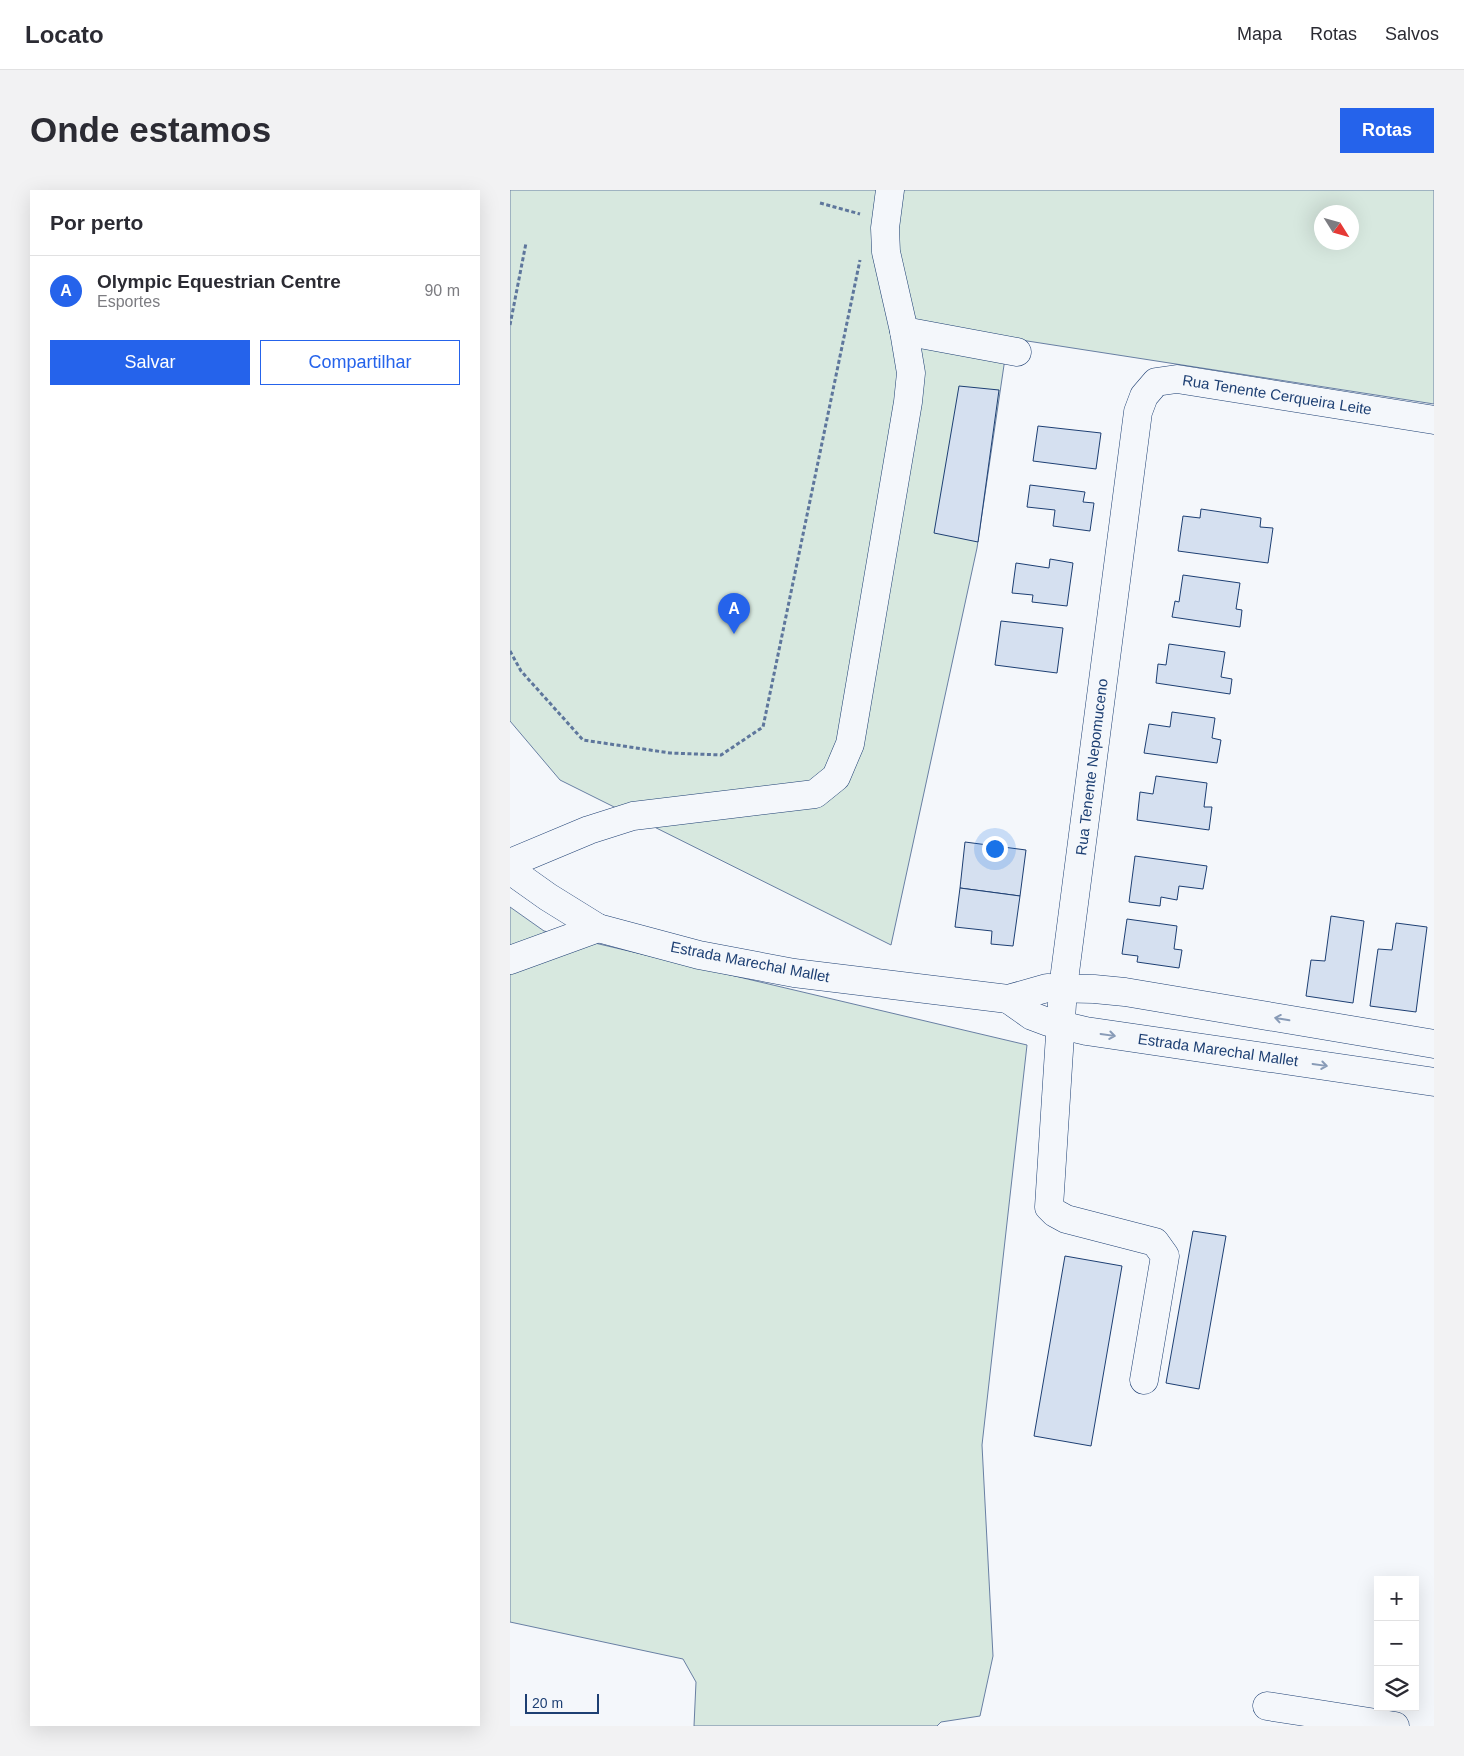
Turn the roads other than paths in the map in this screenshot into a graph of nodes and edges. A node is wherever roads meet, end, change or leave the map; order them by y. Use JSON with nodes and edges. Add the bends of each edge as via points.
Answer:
{"nodes":[{"id":1,"x":890,"y":190,"type":"edge"},
{"id":2,"x":904,"y":331,"type":"junction"},
{"id":3,"x":1017,"y":352,"type":"dead end"},
{"id":4,"x":1138,"y":412,"type":"joint"},
{"id":5,"x":1434,"y":420,"type":"edge"},
{"id":6,"x":510,"y":863,"type":"edge"},
{"id":7,"x":510,"y":870,"type":"edge"},
{"id":8,"x":598,"y":928,"type":"junction"},
{"id":9,"x":510,"y":960,"type":"edge"},
{"id":10,"x":1063,"y":988,"type":"junction"},
{"id":11,"x":1008,"y":999,"type":"junction"},
{"id":12,"x":1060,"y":1026,"type":"junction"},
{"id":13,"x":1370,"y":1034,"type":"junction"},
{"id":14,"x":1434,"y":1044,"type":"edge"},
{"id":15,"x":1362,"y":1071,"type":"junction"},
{"id":16,"x":1434,"y":1082,"type":"edge"},
{"id":17,"x":1144,"y":1380,"type":"dead end"},
{"id":18,"x":1267,"y":1706,"type":"dead end"},
{"id":19,"x":1395,"y":1726,"type":"edge"}],
"edges":[{"from":1,"to":2,"type":"street","via":[[885,228],[886,252]]},
{"from":2,"to":3,"type":"street"},
{"from":2,"to":6,"type":"street","via":[[911,373],[908,402],[850,744],[836,777],[815,794],[634,816],[589,830]]},
{"from":4,"to":5,"type":"street","name":"Rua Tenente Cerqueira Leite","via":[[1144,396],[1156,382],[1177,379]]},
{"from":4,"to":10,"type":"street","name":"Rua Tenente Nepomuceno"},
{"from":7,"to":8,"type":"street","name":"Estrada Marechal Mallet"},
{"from":8,"to":9,"type":"street"},
{"from":8,"to":11,"type":"street","name":"Estrada Marechal Mallet","via":[[699,955],[794,974]]},
{"from":10,"to":11,"type":"street","name":"Estrada Marechal Mallet","via":[[1046,988]]},
{"from":10,"to":12,"type":"street","name":"Rua Tenente Nepomuceno"},
{"from":13,"to":10,"type":"street","name":"Estrada Marechal Mallet","one_way":true,"via":[[1125,992]]},
{"from":11,"to":12,"type":"street","name":"Estrada Marechal Mallet","via":[[1032,1016]]},
{"from":12,"to":15,"type":"street","name":"Estrada Marechal Mallet","one_way":true},
{"from":12,"to":17,"type":"street","name":"Rua Tenente Nepomuceno","via":[[1049,1207],[1066,1220],[1155,1242],[1165,1256]]},
{"from":13,"to":14,"type":"street","name":"Estrada Marechal Mallet"},
{"from":13,"to":15,"type":"street"},
{"from":15,"to":16,"type":"street","name":"Estrada Marechal Mallet"},
{"from":18,"to":19,"type":"street"}]}
